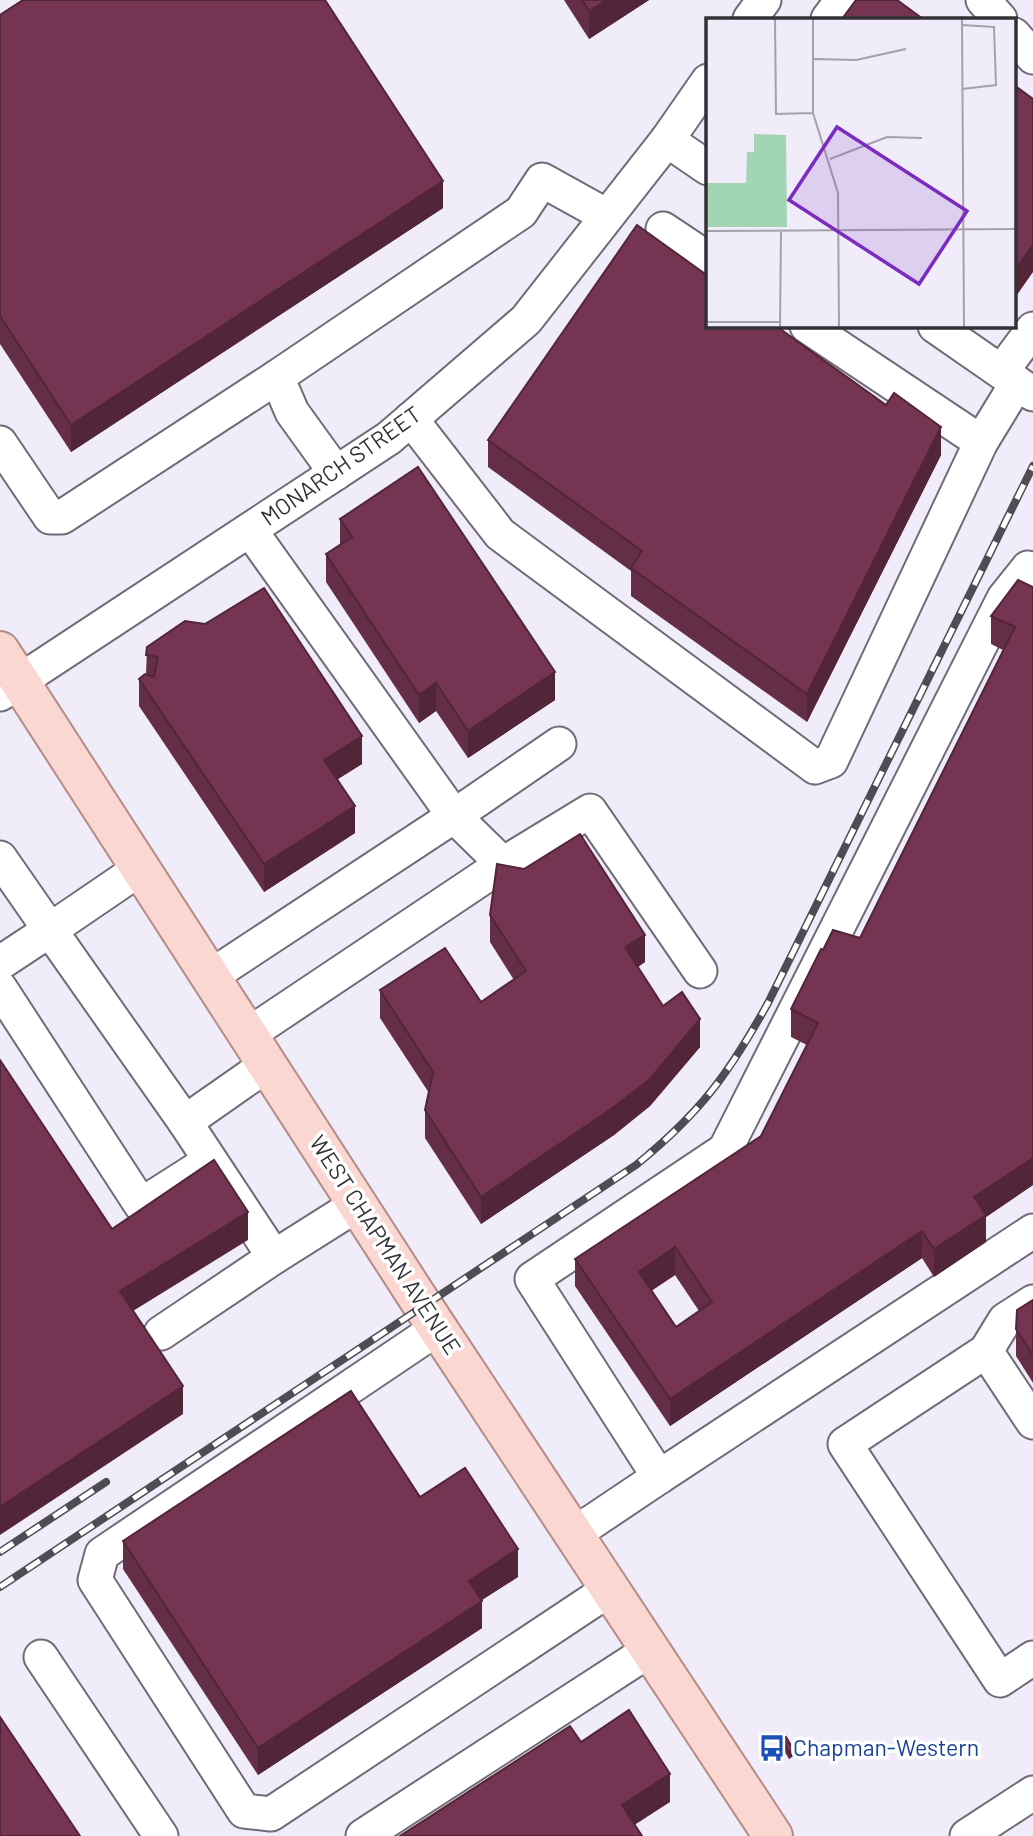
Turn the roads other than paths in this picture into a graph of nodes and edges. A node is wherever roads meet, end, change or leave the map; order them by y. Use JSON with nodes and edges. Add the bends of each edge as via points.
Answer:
{"nodes":[{"id":1,"x":764,"y":0,"type":"edge"},
{"id":2,"x":842,"y":0,"type":"edge"},
{"id":3,"x":983,"y":0,"type":"edge"},
{"id":4,"x":751,"y":18,"type":"edge"},
{"id":5,"x":829,"y":18,"type":"edge"},
{"id":6,"x":999,"y":18,"type":"edge"},
{"id":7,"x":1016,"y":37,"type":"edge"},
{"id":8,"x":1033,"y":57,"type":"edge"},
{"id":9,"x":706,"y":84,"type":"edge"},
{"id":10,"x":667,"y":140,"type":"junction"},
{"id":11,"x":706,"y":167,"type":"edge"},
{"id":12,"x":607,"y":216,"type":"junction"},
{"id":13,"x":663,"y":229,"type":"dead end"},
{"id":14,"x":706,"y":258,"type":"edge"},
{"id":15,"x":808,"y":327,"type":"edge"},
{"id":16,"x":936,"y":327,"type":"edge"},
{"id":17,"x":1033,"y":329,"type":"edge"},
{"id":18,"x":277,"y":377,"type":"junction"},
{"id":19,"x":1017,"y":383,"type":"edge"},
{"id":20,"x":411,"y":419,"type":"junction"},
{"id":21,"x":981,"y":442,"type":"junction"},
{"id":22,"x":0,"y":443,"type":"edge"},
{"id":23,"x":336,"y":473,"type":"junction"},
{"id":24,"x":250,"y":530,"type":"junction"},
{"id":25,"x":1032,"y":567,"type":"edge"},
{"id":26,"x":7,"y":675,"type":"edge"},
{"id":27,"x":559,"y":744,"type":"dead end"},
{"id":28,"x":454,"y":816,"type":"junction"},
{"id":29,"x":503,"y":864,"type":"junction"},
{"id":30,"x":141,"y":868,"type":"junction"},
{"id":31,"x":3,"y":870,"type":"edge"},
{"id":32,"x":50,"y":930,"type":"junction"},
{"id":33,"x":0,"y":963,"type":"edge"},
{"id":34,"x":700,"y":971,"type":"dead end"},
{"id":35,"x":211,"y":976,"type":"junction"},
{"id":36,"x":0,"y":988,"type":"edge"},
{"id":37,"x":258,"y":1049,"type":"junction"},
{"id":38,"x":185,"y":1122,"type":"junction"},
{"id":39,"x":211,"y":1161,"type":"junction"},
{"id":40,"x":358,"y":1203,"type":"junction"},
{"id":41,"x":1033,"y":1231,"type":"edge"},
{"id":42,"x":274,"y":1257,"type":"junction"},
{"id":43,"x":1033,"y":1302,"type":"edge"},
{"id":44,"x":438,"y":1328,"type":"junction"},
{"id":45,"x":162,"y":1333,"type":"dead end"},
{"id":46,"x":986,"y":1351,"type":"junction"},
{"id":47,"x":1033,"y":1422,"type":"edge"},
{"id":48,"x":659,"y":1477,"type":"junction"},
{"id":49,"x":574,"y":1534,"type":"junction"},
{"id":50,"x":610,"y":1589,"type":"junction"},
{"id":51,"x":650,"y":1650,"type":"junction"},
{"id":52,"x":41,"y":1657,"type":"dead end"},
{"id":53,"x":1033,"y":1658,"type":"edge"},
{"id":54,"x":1033,"y":1793,"type":"edge"},
{"id":55,"x":161,"y":1836,"type":"edge"},
{"id":56,"x":362,"y":1836,"type":"edge"},
{"id":57,"x":774,"y":1836,"type":"edge"},
{"id":58,"x":967,"y":1836,"type":"edge"}],
"edges":[{"from":1,"to":4,"type":"street"},
{"from":2,"to":5,"type":"street"},
{"from":3,"to":6,"type":"street"},
{"from":7,"to":8,"type":"street"},
{"from":9,"to":10,"type":"street","name":"MONARCH STREET"},
{"from":10,"to":11,"type":"street"},
{"from":10,"to":12,"type":"street","name":"MONARCH STREET"},
{"from":12,"to":18,"type":"street","via":[[542,180],[521,212]]},
{"from":12,"to":20,"type":"street","name":"MONARCH STREET","via":[[526,320]]},
{"from":13,"to":14,"type":"street"},
{"from":15,"to":21,"type":"street"},
{"from":16,"to":19,"type":"street"},
{"from":17,"to":19,"type":"street"},
{"from":18,"to":22,"type":"street","via":[[62,517],[50,517]]},
{"from":18,"to":23,"type":"street","via":[[292,412]]},
{"from":19,"to":21,"type":"street"},
{"from":20,"to":21,"type":"street","via":[[500,534],[815,767],[831,761]]},
{"from":20,"to":23,"type":"street","name":"MONARCH STREET"},
{"from":23,"to":24,"type":"street","name":"MONARCH STREET"},
{"from":24,"to":26,"type":"street","name":"MONARCH STREET"},
{"from":24,"to":28,"type":"street"},
{"from":25,"to":48,"type":"street","via":[[1003,598],[725,1150],[532,1279]]},
{"from":26,"to":30,"type":"main road","name":"WEST CHAPMAN AVENUE"},
{"from":27,"to":28,"type":"street"},
{"from":28,"to":29,"type":"street"},
{"from":28,"to":35,"type":"street"},
{"from":29,"to":34,"type":"street","via":[[590,811]]},
{"from":29,"to":37,"type":"street"},
{"from":30,"to":32,"type":"street"},
{"from":30,"to":35,"type":"main road","name":"WEST CHAPMAN AVENUE"},
{"from":31,"to":32,"type":"street"},
{"from":32,"to":33,"type":"street"},
{"from":32,"to":38,"type":"street"},
{"from":35,"to":37,"type":"main road","name":"WEST CHAPMAN AVENUE"},
{"from":36,"to":39,"type":"street","via":[[141,1205]]},
{"from":37,"to":38,"type":"street"},
{"from":37,"to":40,"type":"main road","name":"WEST CHAPMAN AVENUE"},
{"from":38,"to":39,"type":"street"},
{"from":39,"to":42,"type":"street"},
{"from":40,"to":42,"type":"street"},
{"from":40,"to":44,"type":"main road","name":"WEST CHAPMAN AVENUE"},
{"from":41,"to":48,"type":"street"},
{"from":42,"to":45,"type":"street"},
{"from":43,"to":46,"type":"street","via":[[1005,1320]]},
{"from":44,"to":49,"type":"main road","name":"WEST CHAPMAN AVENUE"},
{"from":44,"to":50,"type":"street","via":[[102,1554],[94,1580],[244,1811],[271,1814]]},
{"from":46,"to":47,"type":"street"},
{"from":46,"to":53,"type":"street","via":[[845,1444],[1000,1680]]},
{"from":48,"to":49,"type":"street"},
{"from":49,"to":50,"type":"main road","name":"WEST CHAPMAN AVENUE"},
{"from":50,"to":51,"type":"main road","name":"WEST CHAPMAN AVENUE"},
{"from":51,"to":56,"type":"street"},
{"from":51,"to":57,"type":"main road","name":"WEST CHAPMAN AVENUE"},
{"from":52,"to":55,"type":"street"},
{"from":54,"to":58,"type":"street"}]}
